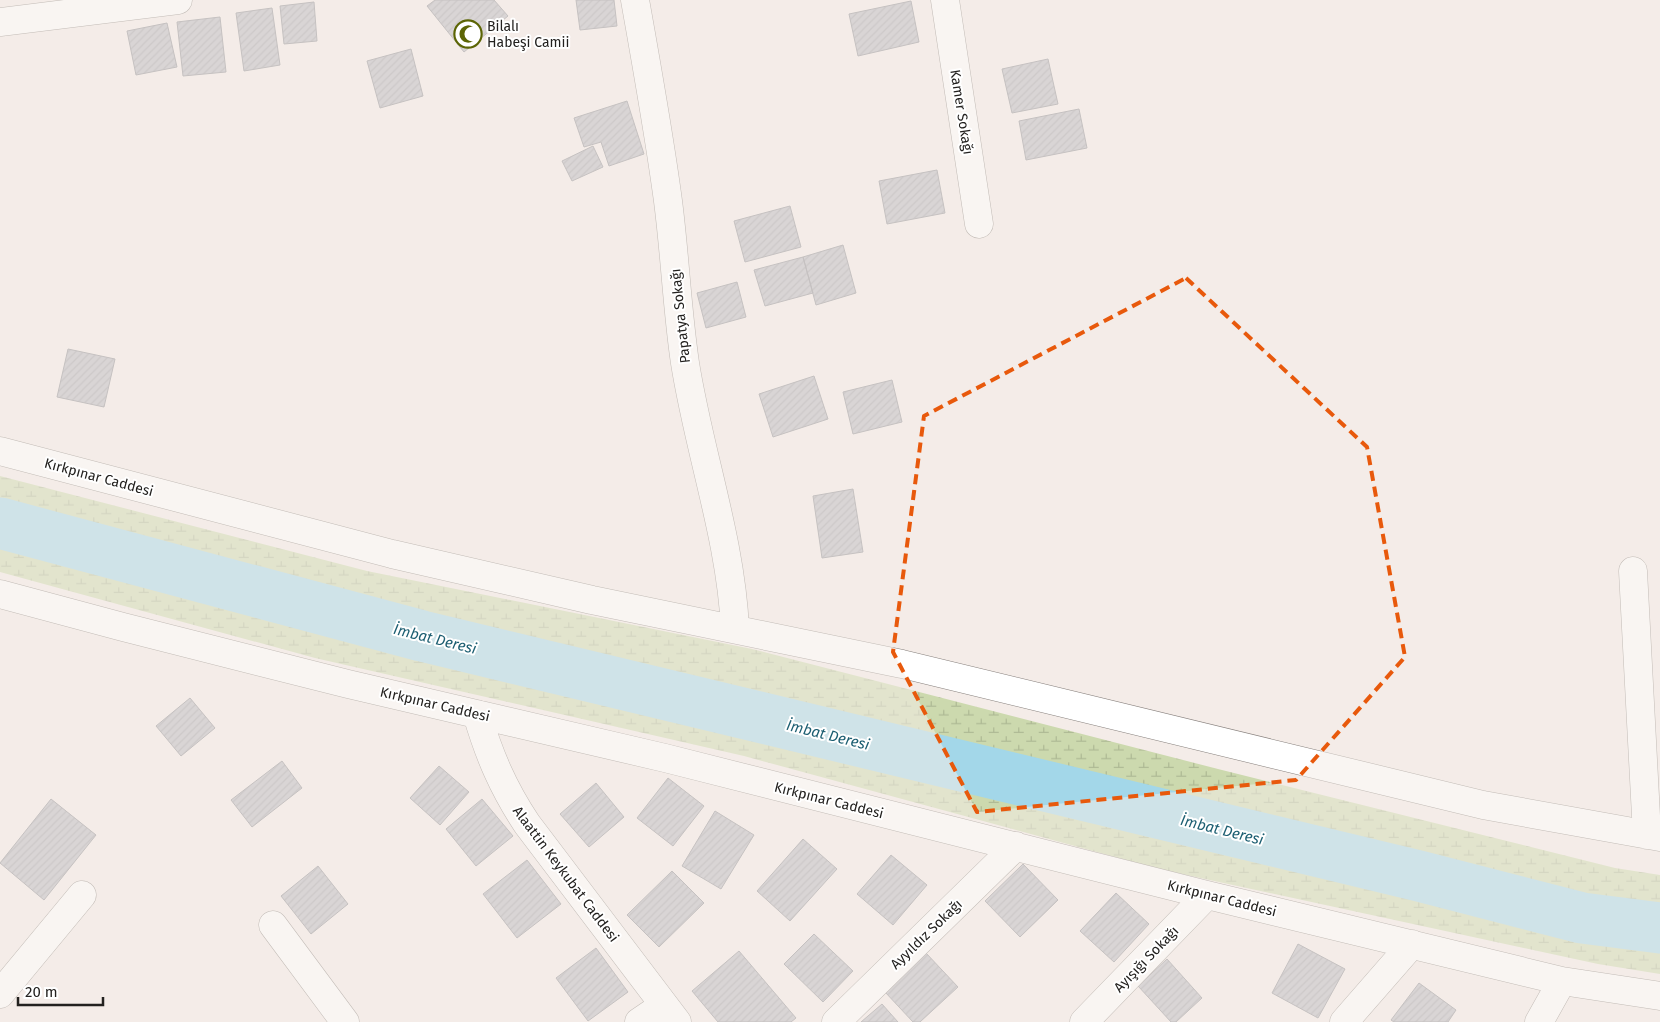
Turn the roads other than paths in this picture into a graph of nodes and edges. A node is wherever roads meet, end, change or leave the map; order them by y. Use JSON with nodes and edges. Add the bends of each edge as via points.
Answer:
{"nodes":[{"id":1,"x":178,"y":0,"type":"edge"},
{"id":2,"x":635,"y":0,"type":"edge"},
{"id":3,"x":945,"y":0,"type":"edge"},
{"id":4,"x":0,"y":22,"type":"edge"},
{"id":5,"x":979,"y":224,"type":"dead end"},
{"id":6,"x":0,"y":451,"type":"edge"},
{"id":7,"x":1632,"y":571,"type":"dead end"},
{"id":8,"x":0,"y":594,"type":"edge"},
{"id":9,"x":735,"y":629,"type":"junction"},
{"id":10,"x":477,"y":714,"type":"junction"},
{"id":11,"x":1653,"y":836,"type":"edge"},
{"id":12,"x":1016,"y":846,"type":"junction"},
{"id":13,"x":82,"y":895,"type":"dead end"},
{"id":14,"x":1207,"y":895,"type":"junction"},
{"id":15,"x":273,"y":925,"type":"dead end"},
{"id":16,"x":1412,"y":944,"type":"junction"},
{"id":17,"x":1562,"y":981,"type":"junction"},
{"id":18,"x":0,"y":994,"type":"edge"},
{"id":19,"x":1660,"y":996,"type":"edge"},
{"id":20,"x":670,"y":1013,"type":"edge"},
{"id":21,"x":345,"y":1022,"type":"edge"},
{"id":22,"x":639,"y":1022,"type":"edge"},
{"id":23,"x":836,"y":1022,"type":"edge"},
{"id":24,"x":1084,"y":1022,"type":"edge"},
{"id":25,"x":1344,"y":1022,"type":"edge"},
{"id":26,"x":1540,"y":1022,"type":"edge"}],
"edges":[{"from":1,"to":4,"type":"street"},
{"from":2,"to":9,"type":"street","name":"Papatya Sokağı","via":[[668,202],[685,361],[728,562]]},
{"from":3,"to":5,"type":"street","name":"Kamer Sokağı"},
{"from":6,"to":9,"type":"street","name":"Kırkpınar Caddesi","via":[[392,554]]},
{"from":7,"to":11,"type":"street"},
{"from":8,"to":10,"type":"street","name":"Kırkpınar Caddesi","via":[[160,637]]},
{"from":9,"to":11,"type":"street","name":"Kırkpınar Caddesi","via":[[902,664],[1483,806]]},
{"from":10,"to":12,"type":"street","name":"Kırkpınar Caddesi"},
{"from":10,"to":20,"type":"street","name":"Alaattin Keykubat Caddesi","via":[[487,750],[527,824]]},
{"from":12,"to":14,"type":"street","name":"Kırkpınar Caddesi"},
{"from":12,"to":23,"type":"street","name":"Ayyıldız Sokağı"},
{"from":13,"to":18,"type":"street"},
{"from":14,"to":16,"type":"street","name":"Kırkpınar Caddesi"},
{"from":14,"to":24,"type":"street","name":"Ayışığı Sokağı"},
{"from":15,"to":21,"type":"street"},
{"from":16,"to":17,"type":"street","name":"Kırkpınar Caddesi"},
{"from":16,"to":25,"type":"street"},
{"from":17,"to":19,"type":"street","name":"Kırkpınar Caddesi"},
{"from":17,"to":26,"type":"street"},
{"from":20,"to":22,"type":"street"}]}
